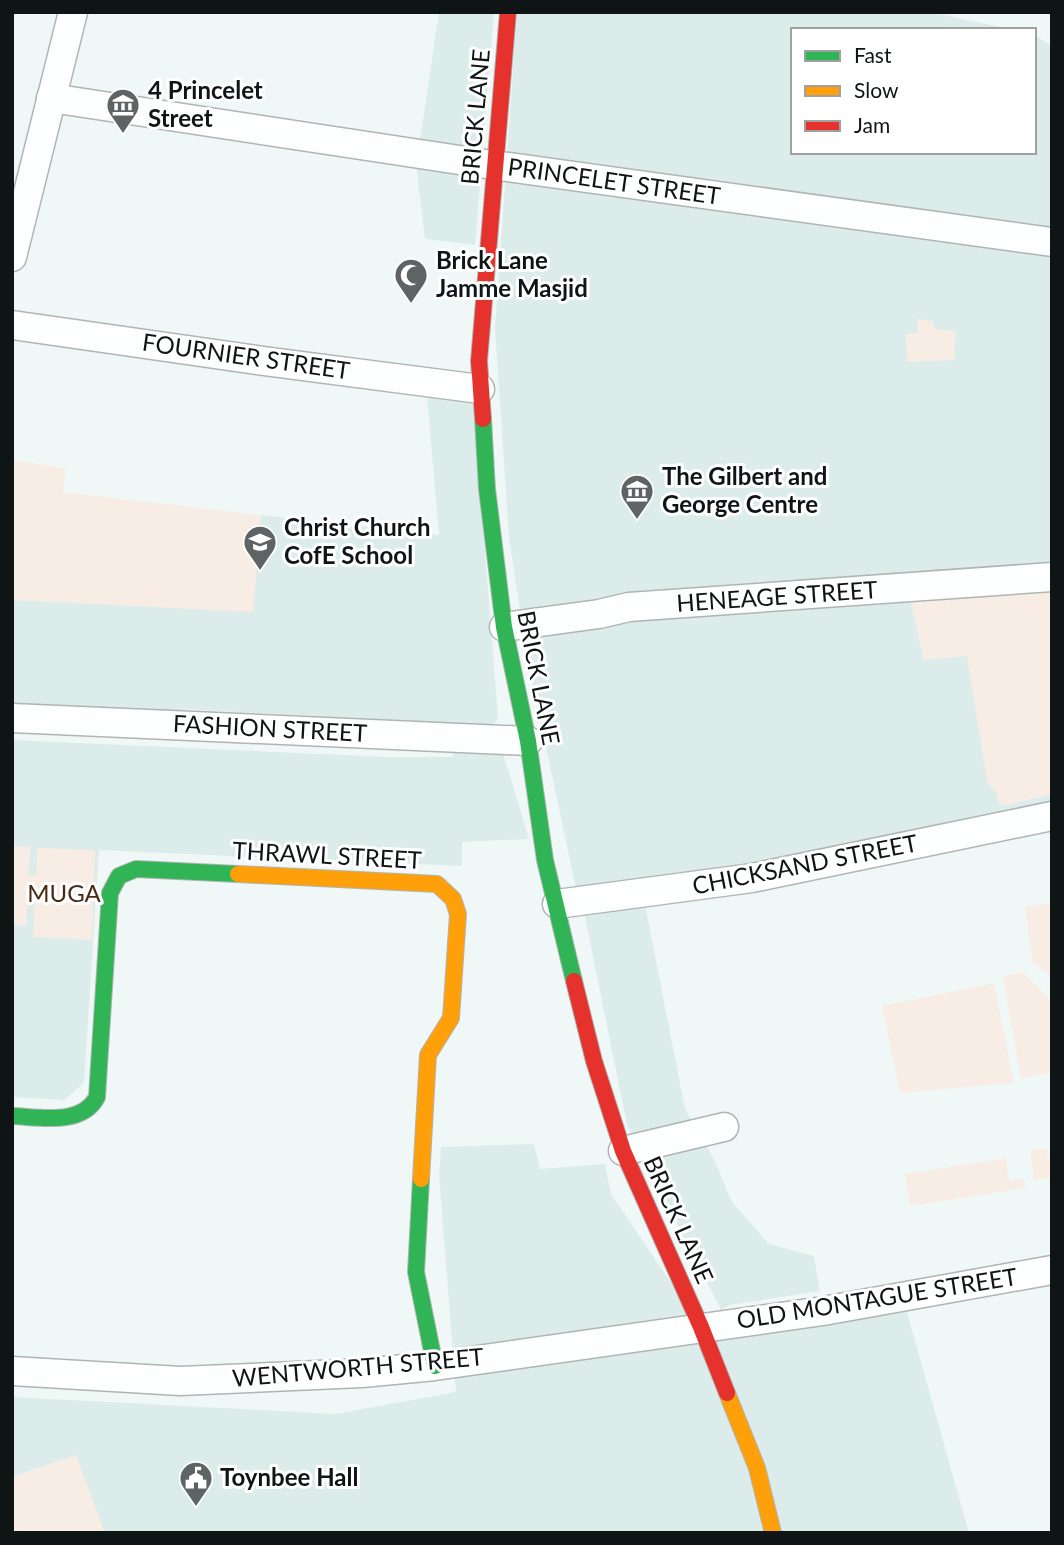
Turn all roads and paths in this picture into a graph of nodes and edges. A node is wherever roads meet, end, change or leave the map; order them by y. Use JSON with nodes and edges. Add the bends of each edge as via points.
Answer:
{"nodes":[{"id":1,"x":73,"y":12,"type":"edge"},
{"id":2,"x":508,"y":12,"type":"edge"},
{"id":3,"x":51,"y":98,"type":"junction"},
{"id":4,"x":494,"y":165,"type":"junction"},
{"id":5,"x":1052,"y":242,"type":"edge"},
{"id":6,"x":12,"y":257,"type":"edge"},
{"id":7,"x":12,"y":325,"type":"edge"},
{"id":8,"x":480,"y":389,"type":"junction"},
{"id":9,"x":1052,"y":577,"type":"edge"},
{"id":10,"x":504,"y":627,"type":"junction"},
{"id":11,"x":12,"y":718,"type":"edge"},
{"id":12,"x":528,"y":741,"type":"junction"},
{"id":13,"x":1052,"y":816,"type":"edge"},
{"id":14,"x":557,"y":904,"type":"junction"},
{"id":15,"x":12,"y":1116,"type":"edge"},
{"id":16,"x":724,"y":1127,"type":"dead end"},
{"id":17,"x":623,"y":1151,"type":"junction"},
{"id":18,"x":1052,"y":1270,"type":"edge"},
{"id":19,"x":701,"y":1327,"type":"junction"},
{"id":20,"x":435,"y":1366,"type":"junction"},
{"id":21,"x":12,"y":1371,"type":"edge"},
{"id":22,"x":773,"y":1533,"type":"edge"}],
"edges":[{"from":1,"to":3,"type":"street"},
{"from":2,"to":4,"type":"main road","name":"BRICK LANE"},
{"from":3,"to":4,"type":"street","name":"PRINCELET STREET"},
{"from":3,"to":6,"type":"street"},
{"from":4,"to":5,"type":"street","name":"PRINCELET STREET"},
{"from":4,"to":8,"type":"main road","name":"BRICK LANE"},
{"from":7,"to":8,"type":"street","name":"FOURNIER STREET"},
{"from":8,"to":10,"type":"main road","name":"BRICK LANE","via":[[486,489]]},
{"from":9,"to":10,"type":"street","name":"HENEAGE STREET","via":[[629,607]]},
{"from":10,"to":12,"type":"main road","name":"BRICK LANE"},
{"from":11,"to":12,"type":"street","name":"FASHION STREET"},
{"from":12,"to":14,"type":"main road","name":"BRICK LANE","via":[[545,860]]},
{"from":13,"to":14,"type":"street","name":"CHICKSAND STREET","via":[[752,878]]},
{"from":14,"to":17,"type":"main road","name":"BRICK LANE","via":[[581,1017]]},
{"from":15,"to":20,"type":"main road","name":"THRAWL STREET","via":[[70,1117],[82,1114],[97,1097],[110,893],[119,875],[136,869],[437,884],[453,899],[458,914],[451,1018],[428,1055],[419,1205],[416,1272]]},
{"from":16,"to":17,"type":"street"},
{"from":17,"to":19,"type":"main road","name":"BRICK LANE"},
{"from":18,"to":19,"type":"street","name":"OLD MONTAGUE STREET","via":[[823,1311]]},
{"from":19,"to":20,"type":"street","name":"WENTWORTH STREET"},
{"from":19,"to":22,"type":"main road","name":"BRICK LANE","via":[[758,1472]]},
{"from":20,"to":21,"type":"street","name":"WENTWORTH STREET","via":[[180,1381]]}]}
